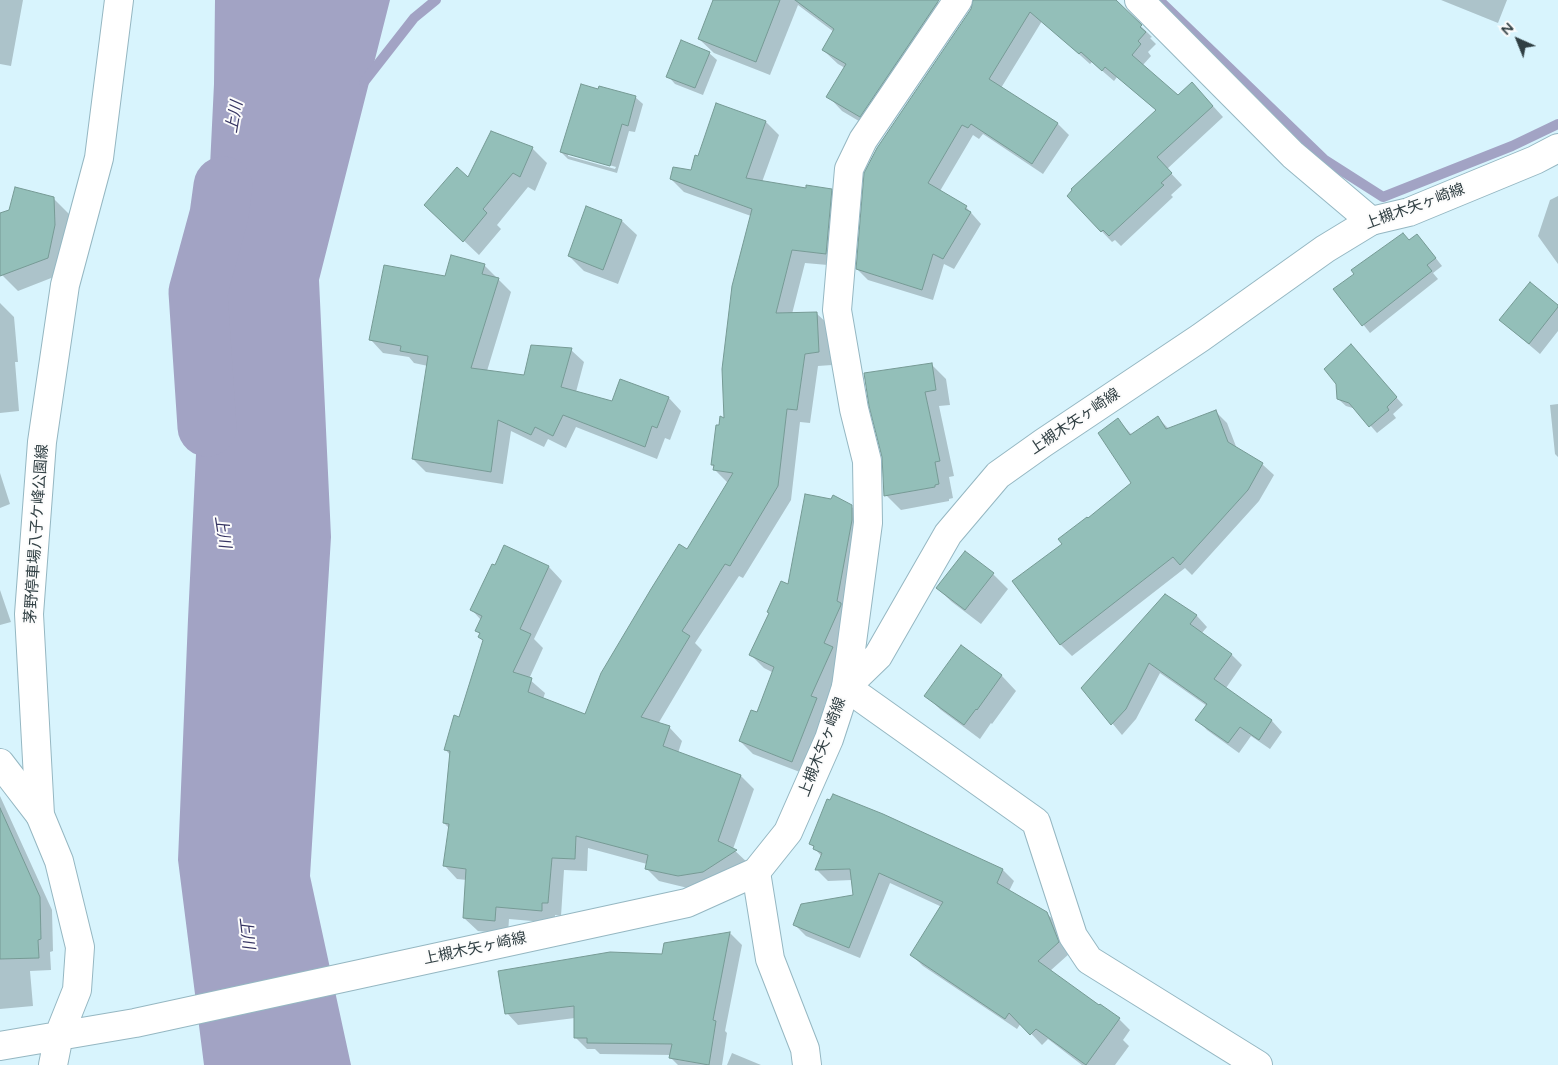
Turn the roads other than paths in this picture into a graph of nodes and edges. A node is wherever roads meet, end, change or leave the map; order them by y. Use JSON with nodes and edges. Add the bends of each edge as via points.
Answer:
{"nodes":[{"id":1,"x":119,"y":0,"type":"edge"},
{"id":2,"x":958,"y":0,"type":"edge"},
{"id":3,"x":1139,"y":0,"type":"edge"},
{"id":4,"x":1558,"y":148,"type":"edge"},
{"id":5,"x":1371,"y":220,"type":"junction"},
{"id":6,"x":846,"y":687,"type":"junction"},
{"id":7,"x":0,"y":763,"type":"edge"},
{"id":8,"x":40,"y":815,"type":"junction"},
{"id":9,"x":756,"y":872,"type":"junction"},
{"id":10,"x":59,"y":1035,"type":"junction"},
{"id":11,"x":0,"y":1046,"type":"edge"},
{"id":12,"x":53,"y":1065,"type":"edge"},
{"id":13,"x":807,"y":1065,"type":"edge"},
{"id":14,"x":1258,"y":1065,"type":"edge"}],
"edges":[{"from":1,"to":8,"type":"main road","name":"茅野停車場八子ケ峰公園線","via":[[99,158],[65,285],[42,442],[29,614]]},
{"from":2,"to":6,"type":"main road","via":[[863,140],[849,169],[836,310],[867,462],[868,523]]},
{"from":3,"to":5,"type":"main road","via":[[1293,154]]},
{"from":4,"to":5,"type":"main road","name":"上槻木矢ヶ崎線","via":[[1409,212]]},
{"from":5,"to":6,"type":"main road","name":"上槻木矢ヶ崎線","via":[[998,475],[948,534],[878,656]]},
{"from":6,"to":9,"type":"main road","name":"上槻木矢ヶ崎線","via":[[829,739],[788,832]]},
{"from":6,"to":14,"type":"main road","via":[[1036,822],[1073,936],[1089,960]]},
{"from":7,"to":8,"type":"main road"},
{"from":8,"to":10,"type":"main road","name":"茅野停車場八子ケ峰公園線","via":[[59,861],[80,947],[77,990]]},
{"from":9,"to":10,"type":"main road","name":"上槻木矢ヶ崎線","via":[[687,903],[135,1023]]},
{"from":9,"to":13,"type":"main road","via":[[770,959],[805,1049]]},
{"from":10,"to":11,"type":"main road","name":"上槻木矢ヶ崎線"},
{"from":10,"to":12,"type":"main road","name":"茅野停車場八子ケ峰公園線"}]}
